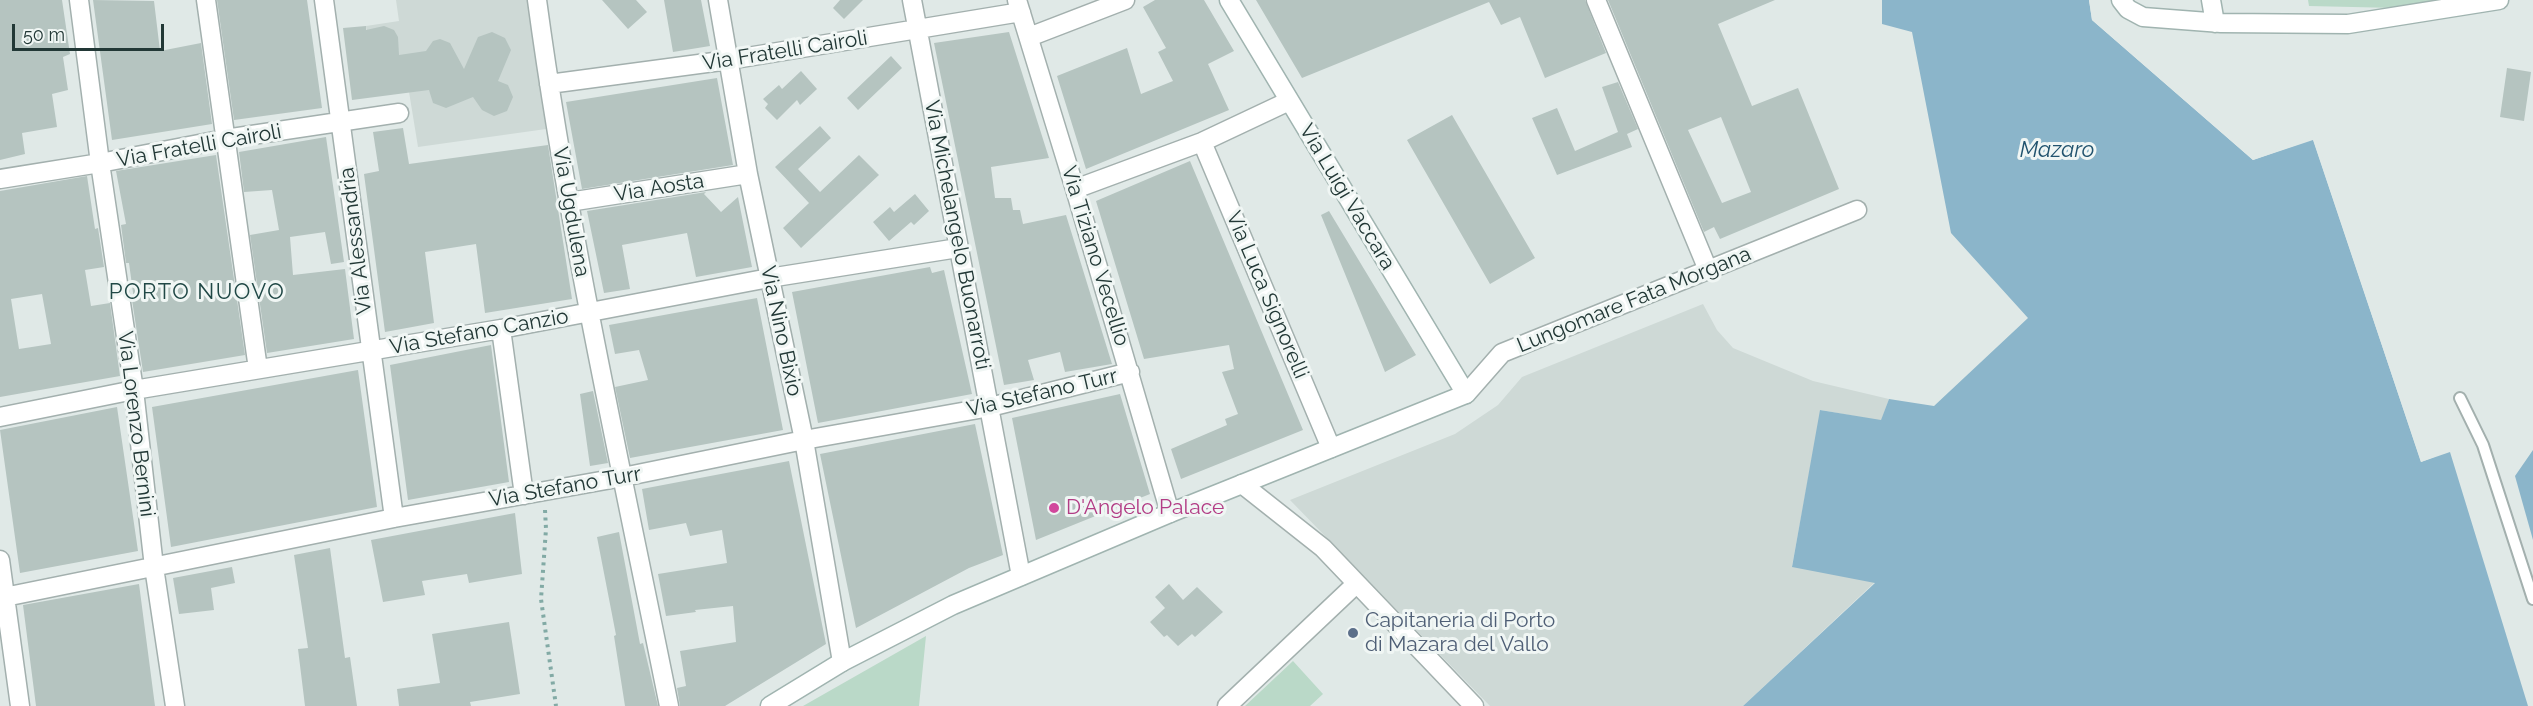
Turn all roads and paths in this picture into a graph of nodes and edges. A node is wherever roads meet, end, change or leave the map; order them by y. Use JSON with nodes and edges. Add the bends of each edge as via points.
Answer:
{"nodes":[{"id":1,"x":79,"y":0,"type":"edge"},
{"id":2,"x":206,"y":0,"type":"edge"},
{"id":3,"x":324,"y":0,"type":"edge"},
{"id":4,"x":537,"y":0,"type":"edge"},
{"id":5,"x":718,"y":0,"type":"edge"},
{"id":6,"x":912,"y":0,"type":"edge"},
{"id":7,"x":1125,"y":0,"type":"edge"},
{"id":8,"x":1229,"y":0,"type":"edge"},
{"id":9,"x":1596,"y":0,"type":"edge"},
{"id":10,"x":2211,"y":0,"type":"edge"},
{"id":11,"x":2499,"y":0,"type":"edge"},
{"id":12,"x":2125,"y":5,"type":"edge"},
{"id":13,"x":1019,"y":6,"type":"edge"},
{"id":14,"x":2215,"y":23,"type":"junction"},
{"id":15,"x":918,"y":30,"type":"junction"},
{"id":16,"x":1029,"y":37,"type":"junction"},
{"id":17,"x":729,"y":60,"type":"junction"},
{"id":18,"x":549,"y":84,"type":"junction"},
{"id":19,"x":1289,"y":101,"type":"junction"},
{"id":20,"x":399,"y":113,"type":"dead end"},
{"id":21,"x":342,"y":122,"type":"junction"},
{"id":22,"x":225,"y":139,"type":"junction"},
{"id":23,"x":1202,"y":142,"type":"junction"},
{"id":24,"x":100,"y":163,"type":"junction"},
{"id":25,"x":748,"y":174,"type":"junction"},
{"id":26,"x":0,"y":178,"type":"edge"},
{"id":27,"x":1075,"y":189,"type":"junction"},
{"id":28,"x":569,"y":202,"type":"junction"},
{"id":29,"x":1857,"y":210,"type":"dead end"},
{"id":30,"x":958,"y":248,"type":"junction"},
{"id":31,"x":1708,"y":270,"type":"junction"},
{"id":32,"x":770,"y":278,"type":"junction"},
{"id":33,"x":589,"y":312,"type":"junction"},
{"id":34,"x":501,"y":329,"type":"junction"},
{"id":35,"x":370,"y":352,"type":"junction"},
{"id":36,"x":258,"y":369,"type":"junction"},
{"id":37,"x":1130,"y":372,"type":"junction"},
{"id":38,"x":134,"y":390,"type":"junction"},
{"id":39,"x":1466,"y":394,"type":"junction"},
{"id":40,"x":2460,"y":398,"type":"dead end"},
{"id":41,"x":990,"y":407,"type":"junction"},
{"id":42,"x":0,"y":417,"type":"edge"},
{"id":43,"x":804,"y":440,"type":"junction"},
{"id":44,"x":1331,"y":448,"type":"junction"},
{"id":45,"x":623,"y":477,"type":"junction"},
{"id":46,"x":1242,"y":484,"type":"junction"},
{"id":47,"x":543,"y":491,"type":"junction"},
{"id":48,"x":524,"y":495,"type":"junction"},
{"id":49,"x":1170,"y":513,"type":"junction"},
{"id":50,"x":394,"y":518,"type":"junction"},
{"id":51,"x":0,"y":560,"type":"edge"},
{"id":52,"x":154,"y":567,"type":"junction"},
{"id":53,"x":1021,"y":576,"type":"junction"},
{"id":54,"x":1356,"y":584,"type":"junction"},
{"id":55,"x":2,"y":598,"type":"edge"},
{"id":56,"x":2533,"y":599,"type":"edge"},
{"id":57,"x":842,"y":662,"type":"junction"},
{"id":58,"x":20,"y":706,"type":"edge"},
{"id":59,"x":175,"y":706,"type":"edge"},
{"id":60,"x":556,"y":706,"type":"edge"},
{"id":61,"x":669,"y":706,"type":"edge"},
{"id":62,"x":770,"y":706,"type":"edge"},
{"id":63,"x":1227,"y":706,"type":"edge"},
{"id":64,"x":1474,"y":706,"type":"edge"}],
"edges":[{"from":1,"to":24,"type":"street","name":"Via Lorenzo Bernini"},
{"from":2,"to":22,"type":"street"},
{"from":3,"to":21,"type":"street","name":"Via Alessandria"},
{"from":4,"to":18,"type":"street","name":"Via Ugdulena"},
{"from":5,"to":17,"type":"street","name":"Via Nino Bixio"},
{"from":6,"to":15,"type":"street","name":"Via Michelangelo Buonarroti"},
{"from":7,"to":16,"type":"street"},
{"from":8,"to":19,"type":"street","name":"Via Luigi Vaccara"},
{"from":9,"to":31,"type":"street"},
{"from":10,"to":14,"type":"street"},
{"from":11,"to":14,"type":"street","via":[[2348,24]]},
{"from":12,"to":14,"type":"street","via":[[2143,17]]},
{"from":13,"to":15,"type":"street","name":"Via Fratelli Cairoli"},
{"from":13,"to":16,"type":"street","name":"Via Tiziano Vecellio"},
{"from":15,"to":17,"type":"street","name":"Via Fratelli Cairoli"},
{"from":15,"to":30,"type":"street","name":"Via Michelangelo Buonarroti"},
{"from":16,"to":27,"type":"street","name":"Via Tiziano Vecellio"},
{"from":17,"to":18,"type":"street","name":"Via Fratelli Cairoli"},
{"from":17,"to":25,"type":"street","name":"Via Nino Bixio"},
{"from":18,"to":28,"type":"street","name":"Via Ugdulena"},
{"from":19,"to":23,"type":"street"},
{"from":19,"to":39,"type":"street","name":"Via Luigi Vaccara"},
{"from":20,"to":21,"type":"street","name":"Via Fratelli Cairoli"},
{"from":21,"to":22,"type":"street","name":"Via Fratelli Cairoli"},
{"from":21,"to":35,"type":"street","name":"Via Alessandria"},
{"from":22,"to":24,"type":"street","name":"Via Fratelli Cairoli"},
{"from":22,"to":36,"type":"street"},
{"from":23,"to":27,"type":"street"},
{"from":23,"to":44,"type":"street","name":"Via Luca Signorelli"},
{"from":24,"to":26,"type":"street","name":"Via Fratelli Cairoli"},
{"from":24,"to":38,"type":"street","name":"Via Lorenzo Bernini"},
{"from":25,"to":28,"type":"street","name":"Via Aosta"},
{"from":25,"to":32,"type":"street","name":"Via Nino Bixio"},
{"from":27,"to":37,"type":"street","name":"Via Tiziano Vecellio"},
{"from":28,"to":33,"type":"street","name":"Via Ugdulena"},
{"from":29,"to":31,"type":"street","name":"Lungomare Fata Morgana"},
{"from":30,"to":32,"type":"street","name":"Via Stefano Canzio"},
{"from":30,"to":41,"type":"street","name":"Via Michelangelo Buonarroti"},
{"from":31,"to":39,"type":"street","name":"Lungomare Fata Morgana","via":[[1502,354]]},
{"from":32,"to":33,"type":"street","name":"Via Stefano Canzio"},
{"from":32,"to":43,"type":"street","name":"Via Nino Bixio"},
{"from":33,"to":34,"type":"street","name":"Via Stefano Canzio"},
{"from":33,"to":45,"type":"street","name":"Via Ugdulena"},
{"from":34,"to":35,"type":"street","name":"Via Stefano Canzio"},
{"from":34,"to":48,"type":"street"},
{"from":35,"to":36,"type":"street","name":"Via Stefano Canzio"},
{"from":35,"to":50,"type":"street","name":"Via Alessandria"},
{"from":36,"to":38,"type":"street","name":"Via Stefano Canzio"},
{"from":37,"to":41,"type":"street","name":"Via Stefano Turr"},
{"from":37,"to":49,"type":"street","name":"Via Tiziano Vecellio"},
{"from":38,"to":42,"type":"street","name":"Via Stefano Canzio"},
{"from":38,"to":52,"type":"street","name":"Via Lorenzo Bernini"},
{"from":39,"to":44,"type":"street","name":"Lungomare Fata Morgana"},
{"from":40,"to":56,"type":"lane","via":[[2483,445]]},
{"from":41,"to":43,"type":"street","name":"Via Stefano Turr"},
{"from":41,"to":53,"type":"street","name":"Via Michelangelo Buonarroti"},
{"from":43,"to":45,"type":"street","name":"Via Stefano Turr"},
{"from":43,"to":57,"type":"street","name":"Via Nino Bixio"},
{"from":44,"to":46,"type":"street","name":"Lungomare Fata Morgana"},
{"from":45,"to":47,"type":"street","name":"Via Stefano Turr"},
{"from":45,"to":61,"type":"street","name":"Via Ugdulena"},
{"from":46,"to":49,"type":"street","name":"Lungomare Fata Morgana"},
{"from":46,"to":54,"type":"street","via":[[1323,548]]},
{"from":47,"to":48,"type":"street","name":"Via Stefano Turr"},
{"from":47,"to":60,"type":"path","via":[[546,529],[541,599]]},
{"from":48,"to":50,"type":"street","name":"Via Stefano Turr"},
{"from":49,"to":53,"type":"street","name":"Lungomare Fata Morgana"},
{"from":50,"to":52,"type":"street","name":"Via Stefano Turr"},
{"from":51,"to":55,"type":"street"},
{"from":52,"to":55,"type":"street","name":"Via Stefano Turr"},
{"from":52,"to":59,"type":"street","name":"Via Lorenzo Bernini"},
{"from":53,"to":57,"type":"street","name":"Lungomare Fata Morgana","via":[[953,605]]},
{"from":54,"to":63,"type":"street"},
{"from":54,"to":64,"type":"street"},
{"from":55,"to":58,"type":"street"},
{"from":57,"to":62,"type":"street","name":"Lungomare Fata Morgana"}]}
